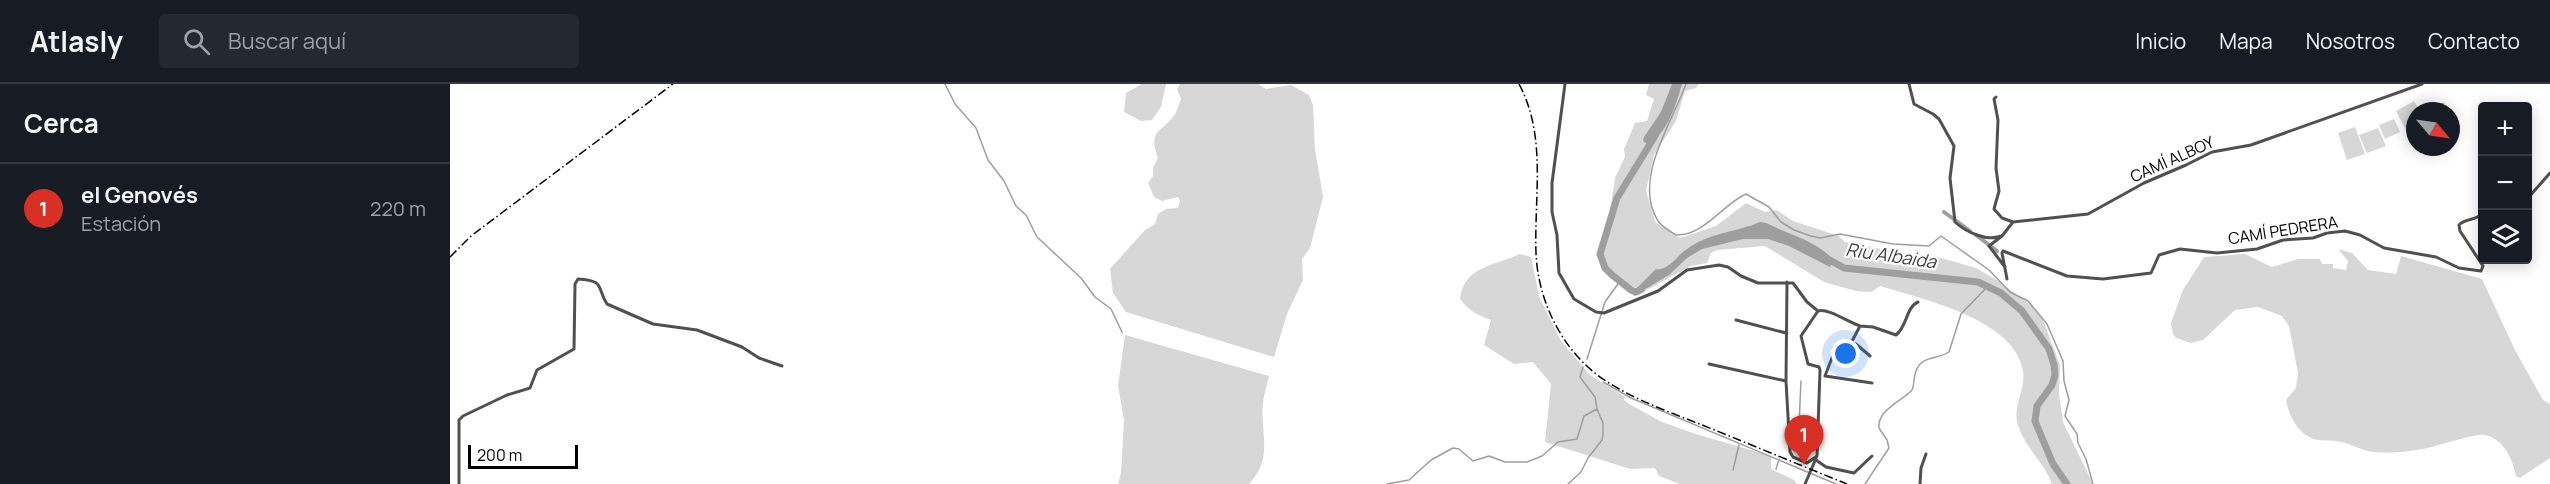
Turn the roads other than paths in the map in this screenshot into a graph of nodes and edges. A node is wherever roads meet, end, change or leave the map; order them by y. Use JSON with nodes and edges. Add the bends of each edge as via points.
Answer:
{"nodes":[{"id":1,"x":1565,"y":84,"type":"edge"},
{"id":2,"x":1909,"y":84,"type":"edge"},
{"id":3,"x":2422,"y":84,"type":"edge"},
{"id":4,"x":1996,"y":97,"type":"dead end"},
{"id":5,"x":2550,"y":173,"type":"edge"},
{"id":6,"x":2532,"y":193,"type":"edge"},
{"id":7,"x":2478,"y":216,"type":"edge"},
{"id":8,"x":2013,"y":222,"type":"junction"},
{"id":9,"x":2005,"y":233,"type":"junction"},
{"id":10,"x":2478,"y":258,"type":"edge"},
{"id":11,"x":2482,"y":264,"type":"edge"},
{"id":12,"x":2006,"y":268,"type":"junction"},
{"id":13,"x":2007,"y":279,"type":"dead end"},
{"id":14,"x":1787,"y":282,"type":"junction"},
{"id":15,"x":1918,"y":302,"type":"dead end"},
{"id":16,"x":1818,"y":311,"type":"junction"},
{"id":17,"x":1736,"y":320,"type":"dead end"},
{"id":18,"x":1860,"y":327,"type":"junction"},
{"id":19,"x":1786,"y":333,"type":"junction"},
{"id":20,"x":1851,"y":343,"type":"junction"},
{"id":21,"x":1870,"y":356,"type":"dead end"},
{"id":22,"x":1709,"y":364,"type":"dead end"},
{"id":23,"x":782,"y":366,"type":"dead end"},
{"id":24,"x":1822,"y":375,"type":"junction"},
{"id":25,"x":1786,"y":381,"type":"junction"},
{"id":26,"x":1872,"y":383,"type":"dead end"},
{"id":27,"x":1926,"y":454,"type":"dead end"},
{"id":28,"x":1872,"y":456,"type":"dead end"},
{"id":29,"x":1816,"y":458,"type":"junction"},
{"id":30,"x":459,"y":484,"type":"edge"},
{"id":31,"x":1805,"y":484,"type":"edge"},
{"id":32,"x":1920,"y":484,"type":"edge"}],
"edges":[{"from":1,"to":14,"type":"street","via":[[1552,212],[1559,273],[1574,299],[1604,313],[1659,291],[1686,270],[1719,265],[1758,283]]},
{"from":2,"to":9,"type":"street","via":[[1914,104],[1939,119],[1954,146],[1950,178],[1955,222],[1968,232],[1988,238]]},
{"from":3,"to":8,"type":"street","name":"CAMÍ ALBOY","via":[[2251,145],[2212,152],[2088,214]]},
{"from":4,"to":8,"type":"street","via":[[1999,191],[1994,209]]},
{"from":5,"to":6,"type":"street"},
{"from":7,"to":10,"type":"street","name":"CAMÍ PEDRERA","via":[[2459,225]]},
{"from":8,"to":9,"type":"street"},
{"from":9,"to":12,"type":"street","via":[[1989,246]]},
{"from":11,"to":12,"type":"street","name":"CAMÍ PEDRERA","via":[[2481,271],[2459,268],[2436,257],[2384,248],[2345,231],[2283,240],[2249,250],[2217,253],[2180,249],[2159,255],[2151,273],[2116,278],[2062,275],[2005,250],[2002,253]]},
{"from":12,"to":13,"type":"street"},
{"from":14,"to":16,"type":"street","via":[[1795,285]]},
{"from":14,"to":19,"type":"street"},
{"from":15,"to":18,"type":"street","via":[[1911,307],[1896,335]]},
{"from":16,"to":18,"type":"street","via":[[1829,310]]},
{"from":16,"to":24,"type":"street","via":[[1801,340],[1809,366],[1820,368]]},
{"from":17,"to":19,"type":"street"},
{"from":18,"to":20,"type":"street"},
{"from":19,"to":25,"type":"street"},
{"from":20,"to":21,"type":"street"},
{"from":20,"to":24,"type":"street","via":[[1835,350]]},
{"from":22,"to":25,"type":"street"},
{"from":23,"to":30,"type":"street","via":[[697,330],[653,324],[607,304],[597,283],[578,279],[574,349],[537,370],[530,388],[507,395],[459,420]]},
{"from":24,"to":26,"type":"street"},
{"from":24,"to":29,"type":"street"},
{"from":25,"to":29,"type":"street","via":[[1790,455],[1807,463]]},
{"from":27,"to":32,"type":"street"},
{"from":28,"to":29,"type":"street","via":[[1854,473],[1828,467]]},
{"from":29,"to":31,"type":"street"}]}
